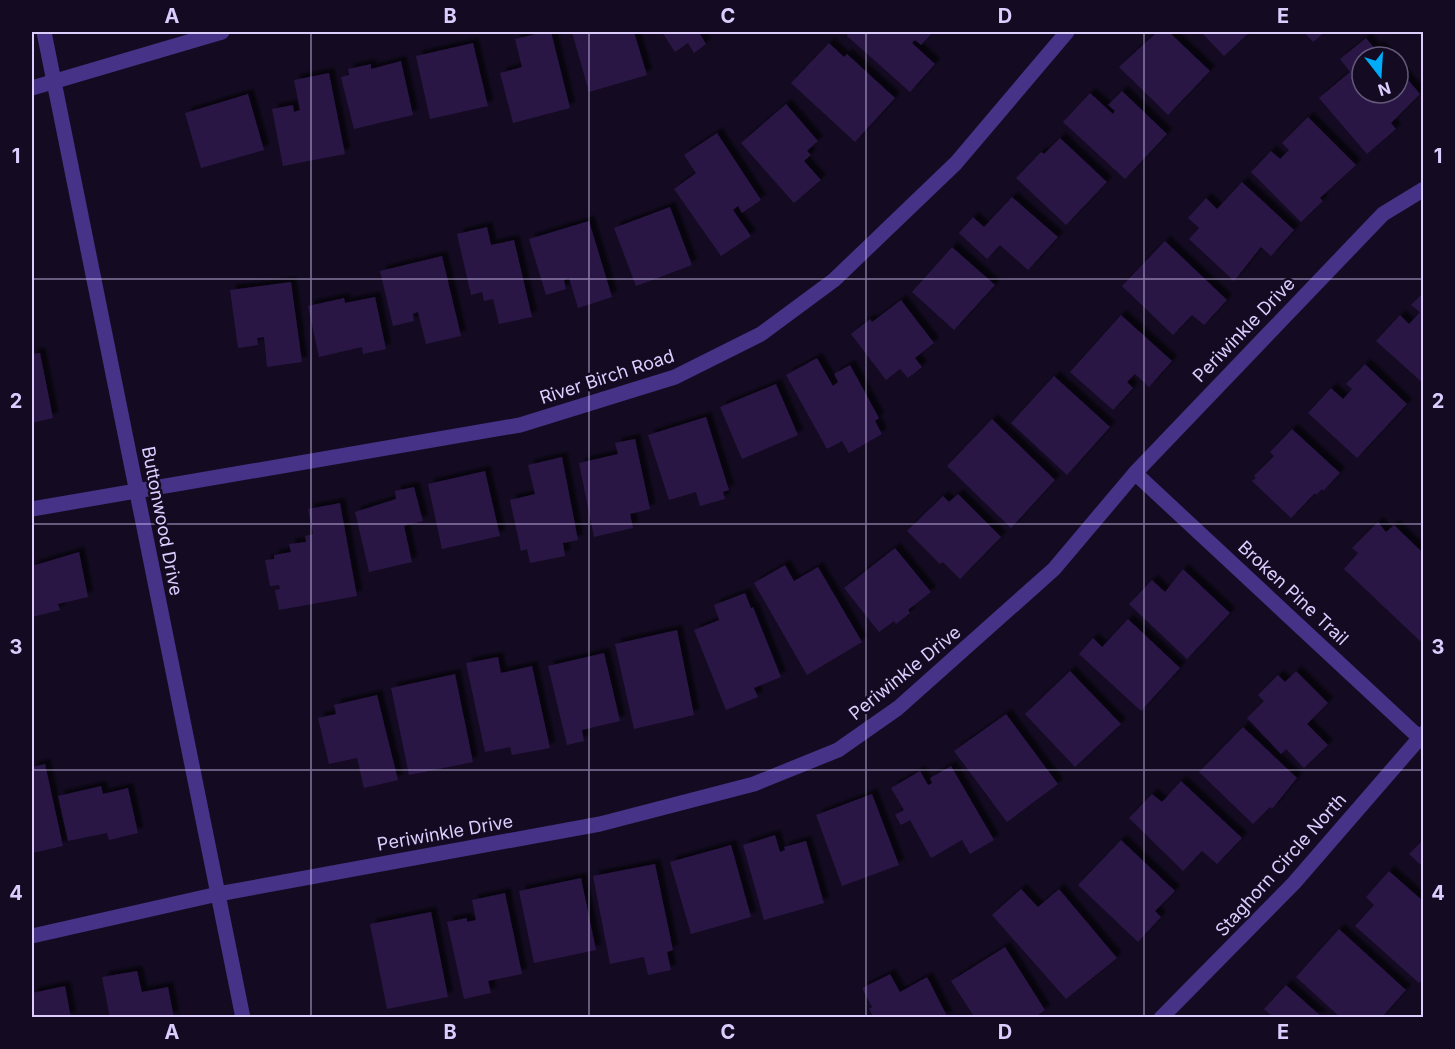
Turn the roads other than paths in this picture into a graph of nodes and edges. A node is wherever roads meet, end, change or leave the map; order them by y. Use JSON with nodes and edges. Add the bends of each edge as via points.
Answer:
{"nodes":[{"id":1,"x":44,"y":32,"type":"edge"},
{"id":2,"x":222,"y":32,"type":"edge"},
{"id":3,"x":1067,"y":32,"type":"edge"},
{"id":4,"x":54,"y":83,"type":"junction"},
{"id":5,"x":32,"y":88,"type":"edge"},
{"id":6,"x":1424,"y":189,"type":"edge"},
{"id":7,"x":1135,"y":473,"type":"junction"},
{"id":8,"x":136,"y":492,"type":"junction"},
{"id":9,"x":32,"y":509,"type":"edge"},
{"id":10,"x":1422,"y":738,"type":"edge"},
{"id":11,"x":218,"y":894,"type":"junction"},
{"id":12,"x":32,"y":936,"type":"edge"},
{"id":13,"x":243,"y":1017,"type":"edge"},
{"id":14,"x":1161,"y":1017,"type":"edge"}],
"edges":[{"from":1,"to":4,"type":"street","name":"Buttonwood Drive"},
{"from":2,"to":4,"type":"street"},
{"from":3,"to":8,"type":"street","name":"River Birch Road","via":[[956,163],[834,280],[761,334],[675,378],[520,425]]},
{"from":4,"to":5,"type":"street"},
{"from":4,"to":8,"type":"street","name":"Buttonwood Drive"},
{"from":6,"to":7,"type":"street","name":"Periwinkle Drive","via":[[1383,214]]},
{"from":7,"to":10,"type":"street","name":"Broken Pine Trail"},
{"from":7,"to":11,"type":"street","name":"Periwinkle Drive","via":[[1046,577],[898,708],[838,750],[754,784],[600,824]]},
{"from":8,"to":9,"type":"street","name":"River Birch Road"},
{"from":8,"to":11,"type":"street","name":"Buttonwood Drive"},
{"from":10,"to":14,"type":"street","name":"Staghorn Circle North","via":[[1294,883]]},
{"from":11,"to":12,"type":"street","name":"Periwinkle Drive"},
{"from":11,"to":13,"type":"street","name":"Buttonwood Drive"}]}
